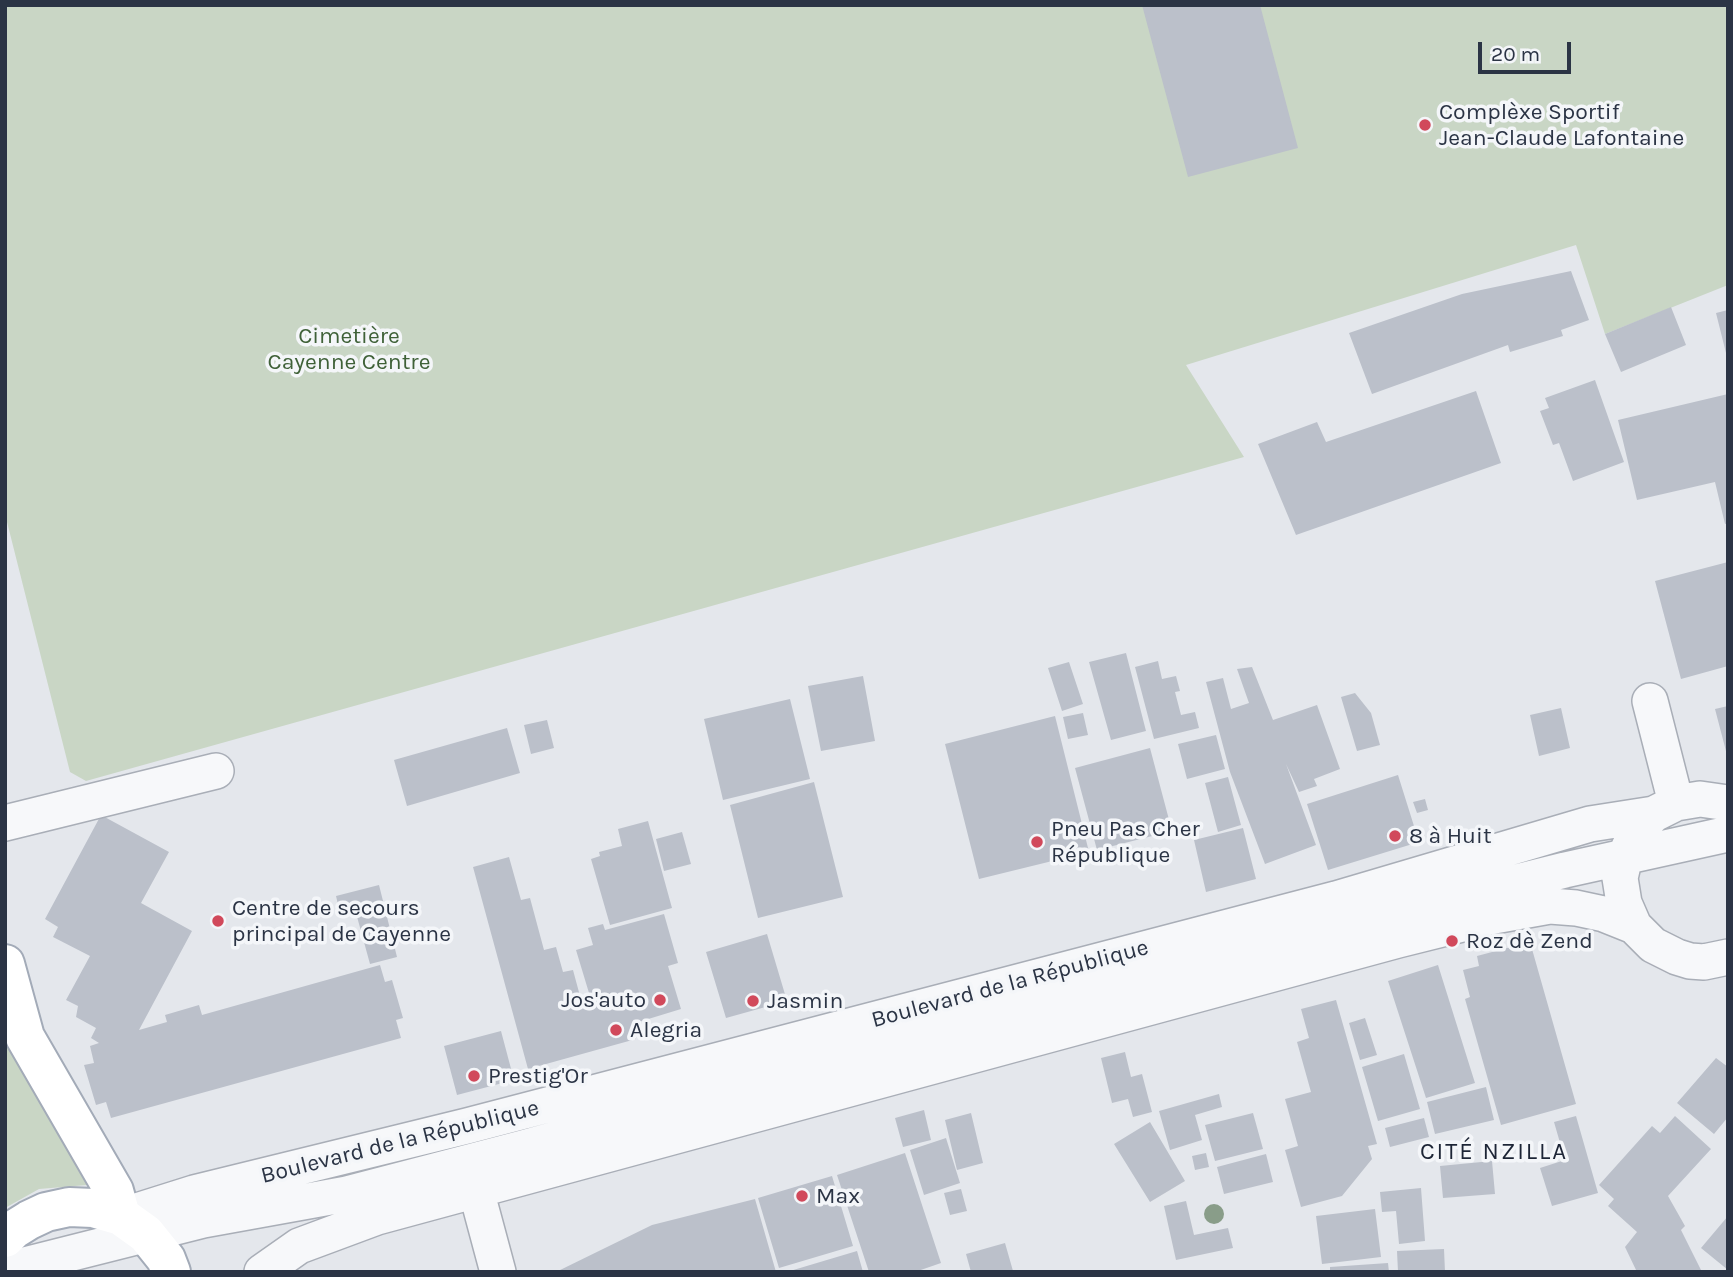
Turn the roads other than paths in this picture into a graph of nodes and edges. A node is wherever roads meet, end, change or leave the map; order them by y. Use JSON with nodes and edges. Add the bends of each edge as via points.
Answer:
{"nodes":[{"id":1,"x":1650,"y":701,"type":"dead end"},
{"id":2,"x":216,"y":771,"type":"dead end"},
{"id":3,"x":1665,"y":809,"type":"junction"},
{"id":4,"x":1727,"y":810,"type":"edge"},
{"id":5,"x":5,"y":823,"type":"edge"},
{"id":6,"x":1625,"y":856,"type":"junction"},
{"id":7,"x":1634,"y":926,"type":"junction"},
{"id":8,"x":1724,"y":960,"type":"edge"},
{"id":9,"x":5,"y":964,"type":"edge"},
{"id":10,"x":476,"y":1190,"type":"junction"},
{"id":11,"x":347,"y":1194,"type":"junction"},
{"id":12,"x":5,"y":1238,"type":"edge"},
{"id":13,"x":151,"y":1245,"type":"edge"},
{"id":14,"x":299,"y":1245,"type":"junction"},
{"id":15,"x":5,"y":1270,"type":"edge"},
{"id":16,"x":261,"y":1272,"type":"edge"},
{"id":17,"x":498,"y":1272,"type":"edge"}],
"edges":[{"from":1,"to":3,"type":"street"},
{"from":2,"to":5,"type":"street"},
{"from":3,"to":4,"type":"street","name":"Boulevard de la République","via":[[1700,799]]},
{"from":3,"to":6,"type":"street","via":[[1636,832]]},
{"from":3,"to":13,"type":"street","name":"Boulevard de la République","via":[[1590,824],[1336,899],[815,1036],[194,1193]]},
{"from":4,"to":6,"type":"street"},
{"from":6,"to":7,"type":"street","via":[[1620,878]]},
{"from":6,"to":11,"type":"street","via":[[1260,947]]},
{"from":7,"to":8,"type":"street","via":[[1653,945],[1677,957]]},
{"from":7,"to":10,"type":"street","via":[[1604,914],[1550,906],[1494,916]]},
{"from":9,"to":13,"type":"main road","via":[[25,1037],[114,1191]]},
{"from":10,"to":14,"type":"street","via":[[377,1217]]},
{"from":10,"to":17,"type":"street"},
{"from":11,"to":13,"type":"street","via":[[202,1220]]},
{"from":11,"to":14,"type":"street"},
{"from":12,"to":13,"type":"main road","via":[[46,1212],[93,1208]]},
{"from":13,"to":15,"type":"street"},
{"from":14,"to":16,"type":"street"}]}
